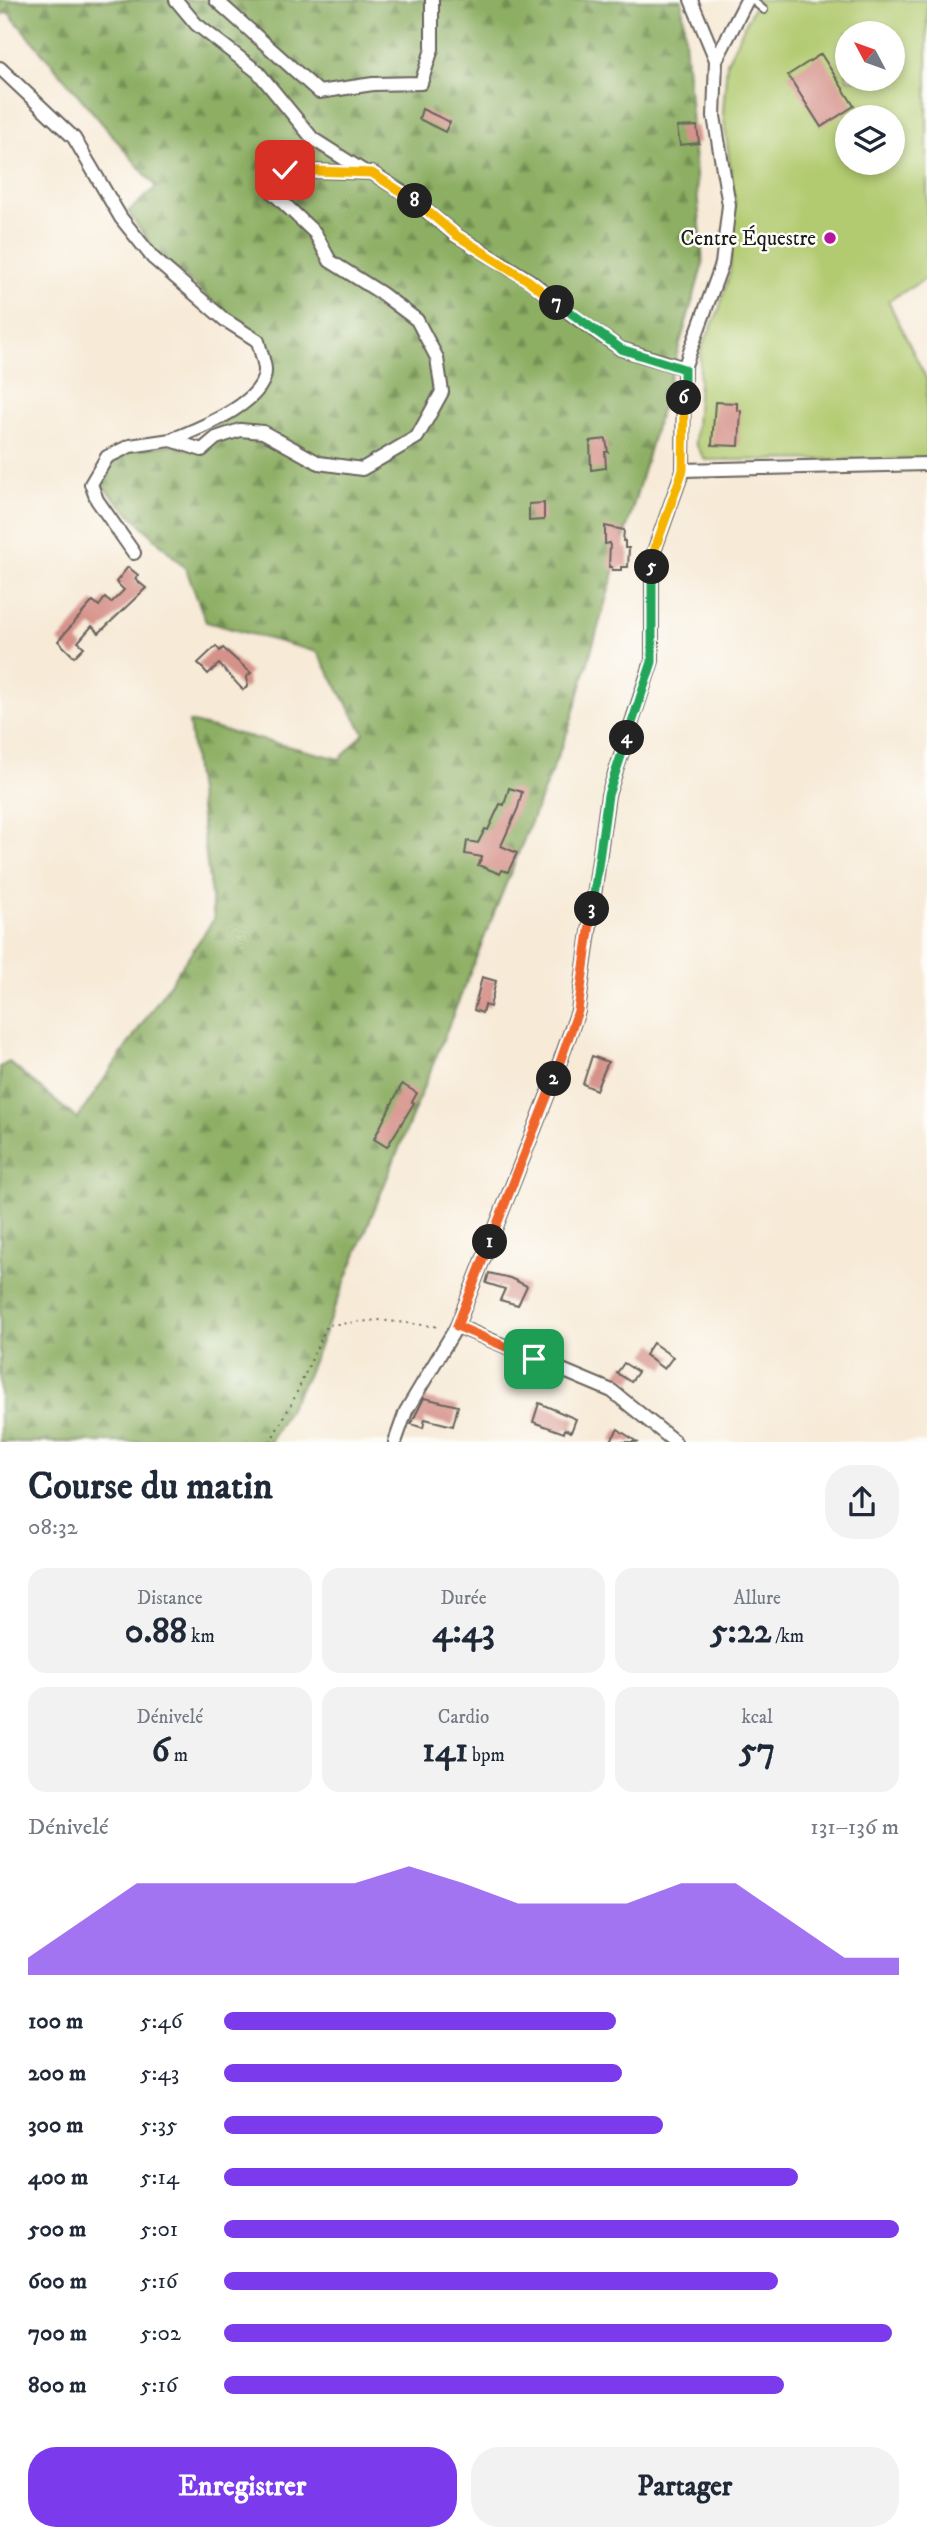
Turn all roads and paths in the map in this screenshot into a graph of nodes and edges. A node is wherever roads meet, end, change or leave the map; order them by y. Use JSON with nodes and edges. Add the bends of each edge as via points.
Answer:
{"nodes":[{"id":1,"x":176,"y":0,"type":"edge"},
{"id":2,"x":216,"y":0,"type":"edge"},
{"id":3,"x":432,"y":0,"type":"edge"},
{"id":4,"x":691,"y":0,"type":"edge"},
{"id":5,"x":747,"y":0,"type":"edge"},
{"id":6,"x":752,"y":0,"type":"edge"},
{"id":7,"x":764,"y":10,"type":"dead end"},
{"id":8,"x":716,"y":60,"type":"junction"},
{"id":9,"x":0,"y":68,"type":"edge"},
{"id":10,"x":365,"y":172,"type":"junction"},
{"id":11,"x":684,"y":369,"type":"junction"},
{"id":12,"x":171,"y":440,"type":"junction"},
{"id":13,"x":927,"y":464,"type":"edge"},
{"id":14,"x":683,"y":470,"type":"junction"},
{"id":15,"x":134,"y":553,"type":"dead end"},
{"id":16,"x":450,"y":1327,"type":"junction"},
{"id":17,"x":270,"y":1442,"type":"edge"},
{"id":18,"x":395,"y":1442,"type":"edge"},
{"id":19,"x":676,"y":1442,"type":"edge"}],
"edges":[{"from":1,"to":10,"type":"street","via":[[195,24],[258,72],[313,139]]},
{"from":2,"to":3,"type":"street","via":[[319,92],[421,83],[432,49]]},
{"from":4,"to":8,"type":"street"},
{"from":5,"to":8,"type":"street"},
{"from":6,"to":7,"type":"lane"},
{"from":8,"to":11,"type":"street","via":[[714,116],[729,205],[722,264]]},
{"from":9,"to":12,"type":"street","via":[[74,138],[121,218],[153,258],[258,341],[265,371],[258,391],[233,410]]},
{"from":10,"to":11,"type":"street","via":[[407,195],[456,235],[529,281],[621,349]]},
{"from":10,"to":12,"type":"street","via":[[285,170],[273,193],[315,233],[330,261],[417,320],[437,358],[442,392],[417,437],[362,469],[319,463],[263,432],[240,430],[216,438],[201,450]]},
{"from":11,"to":14,"type":"street"},
{"from":12,"to":15,"type":"street","via":[[130,446],[107,457],[91,484]]},
{"from":13,"to":14,"type":"street"},
{"from":14,"to":16,"type":"street","via":[[652,557],[652,662],[608,795],[578,1011]]},
{"from":16,"to":17,"type":"path","via":[[379,1320],[327,1325]]},
{"from":16,"to":18,"type":"street"},
{"from":16,"to":19,"type":"street","via":[[612,1391]]}]}
